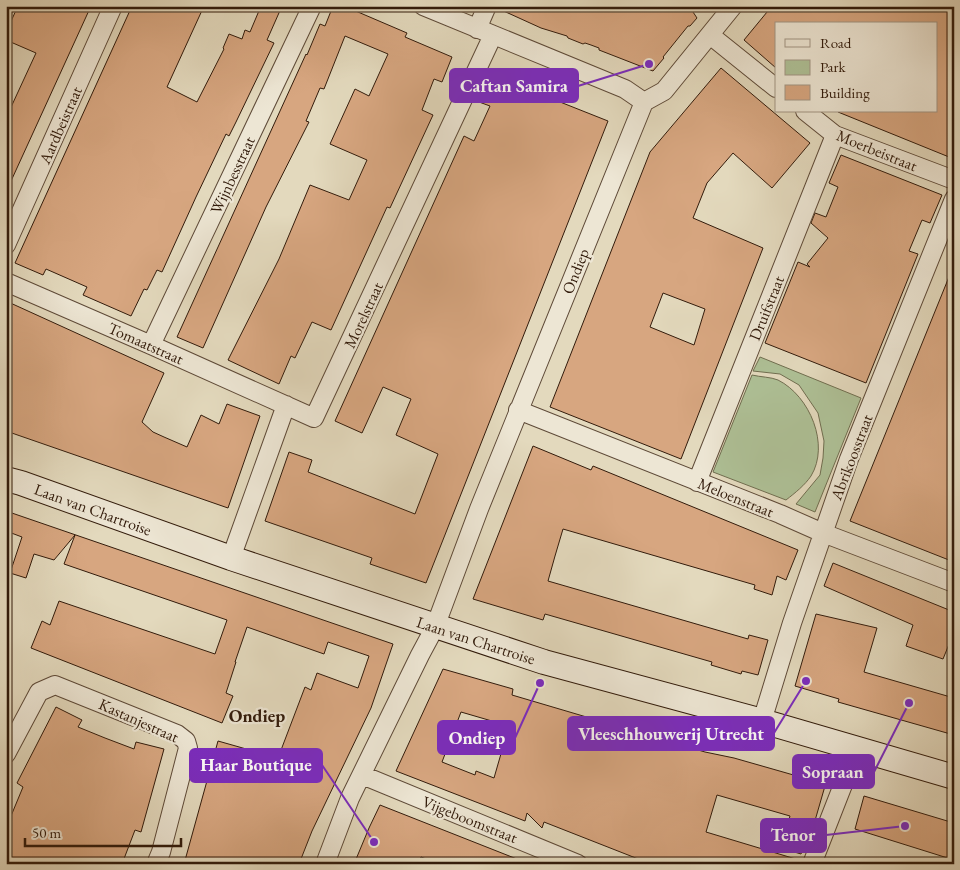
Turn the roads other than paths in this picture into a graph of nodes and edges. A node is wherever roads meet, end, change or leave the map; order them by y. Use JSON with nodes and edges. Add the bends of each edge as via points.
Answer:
{"nodes":[{"id":1,"x":114,"y":6,"type":"edge"},
{"id":2,"x":312,"y":6,"type":"edge"},
{"id":3,"x":423,"y":6,"type":"edge"},
{"id":4,"x":487,"y":6,"type":"edge"},
{"id":5,"x":733,"y":6,"type":"edge"},
{"id":6,"x":477,"y":29,"type":"junction"},
{"id":7,"x":493,"y":35,"type":"junction"},
{"id":8,"x":710,"y":35,"type":"junction"},
{"id":9,"x":775,"y":87,"type":"edge"},
{"id":10,"x":644,"y":102,"type":"junction"},
{"id":11,"x":806,"y":112,"type":"edge"},
{"id":12,"x":835,"y":135,"type":"junction"},
{"id":13,"x":954,"y":180,"type":"edge"},
{"id":14,"x":954,"y":198,"type":"edge"},
{"id":15,"x":6,"y":245,"type":"edge"},
{"id":16,"x":6,"y":282,"type":"edge"},
{"id":17,"x":152,"y":345,"type":"junction"},
{"id":18,"x":286,"y":405,"type":"junction"},
{"id":19,"x":518,"y":410,"type":"junction"},
{"id":20,"x":6,"y":479,"type":"edge"},
{"id":21,"x":697,"y":482,"type":"junction"},
{"id":22,"x":823,"y":533,"type":"junction"},
{"id":23,"x":232,"y":558,"type":"junction"},
{"id":24,"x":954,"y":582,"type":"edge"},
{"id":25,"x":435,"y":626,"type":"junction"},
{"id":26,"x":762,"y":721,"type":"junction"},
{"id":27,"x":857,"y":749,"type":"junction"},
{"id":28,"x":6,"y":754,"type":"edge"},
{"id":29,"x":362,"y":774,"type":"junction"},
{"id":30,"x":954,"y":777,"type":"edge"},
{"id":31,"x":567,"y":862,"type":"edge"},
{"id":32,"x":156,"y":864,"type":"edge"},
{"id":33,"x":325,"y":864,"type":"edge"},
{"id":34,"x":812,"y":864,"type":"edge"}],
"edges":[{"from":1,"to":15,"type":"street","name":"Aardbeistraat"},
{"from":2,"to":17,"type":"street","name":"Wijnbesstraat"},
{"from":3,"to":6,"type":"street"},
{"from":4,"to":6,"type":"street"},
{"from":5,"to":8,"type":"street"},
{"from":6,"to":7,"type":"street"},
{"from":7,"to":10,"type":"street","via":[[624,89]]},
{"from":7,"to":18,"type":"street","name":"Morelstraat","via":[[314,418]]},
{"from":8,"to":9,"type":"street"},
{"from":8,"to":10,"type":"street","via":[[664,91]]},
{"from":10,"to":19,"type":"street","name":"Ondiep"},
{"from":11,"to":12,"type":"street","name":"Moerbeistraat"},
{"from":12,"to":13,"type":"street","name":"Moerbeistraat"},
{"from":12,"to":21,"type":"street","name":"Druifstraat"},
{"from":14,"to":22,"type":"street","name":"Abrikoosstraat","via":[[848,459]]},
{"from":16,"to":17,"type":"street","name":"Tomaatstraat"},
{"from":17,"to":18,"type":"street","name":"Tomaatstraat"},
{"from":18,"to":23,"type":"street"},
{"from":19,"to":21,"type":"street","name":"Meloenstraat"},
{"from":19,"to":25,"type":"street","name":"Ondiep"},
{"from":20,"to":23,"type":"street","name":"Laan van Chartroise"},
{"from":21,"to":22,"type":"street","name":"Meloenstraat"},
{"from":22,"to":24,"type":"street","name":"Meloenstraat"},
{"from":22,"to":26,"type":"street","name":"Abrikoosstraat"},
{"from":23,"to":25,"type":"street","name":"Laan van Chartroise"},
{"from":25,"to":26,"type":"street","name":"Laan van Chartroise","via":[[544,662]]},
{"from":25,"to":29,"type":"street","name":"Ondiep"},
{"from":26,"to":27,"type":"street","name":"Laan van Chartroise"},
{"from":27,"to":30,"type":"street","name":"Laan van Chartroise"},
{"from":27,"to":34,"type":"street"},
{"from":28,"to":32,"type":"street","name":"Kastanjestraat","via":[[39,692],[55,686],[178,734],[188,748]]},
{"from":29,"to":31,"type":"street","name":"Vijgeboomstraat"},
{"from":29,"to":33,"type":"street","name":"Ondiep"}]}
